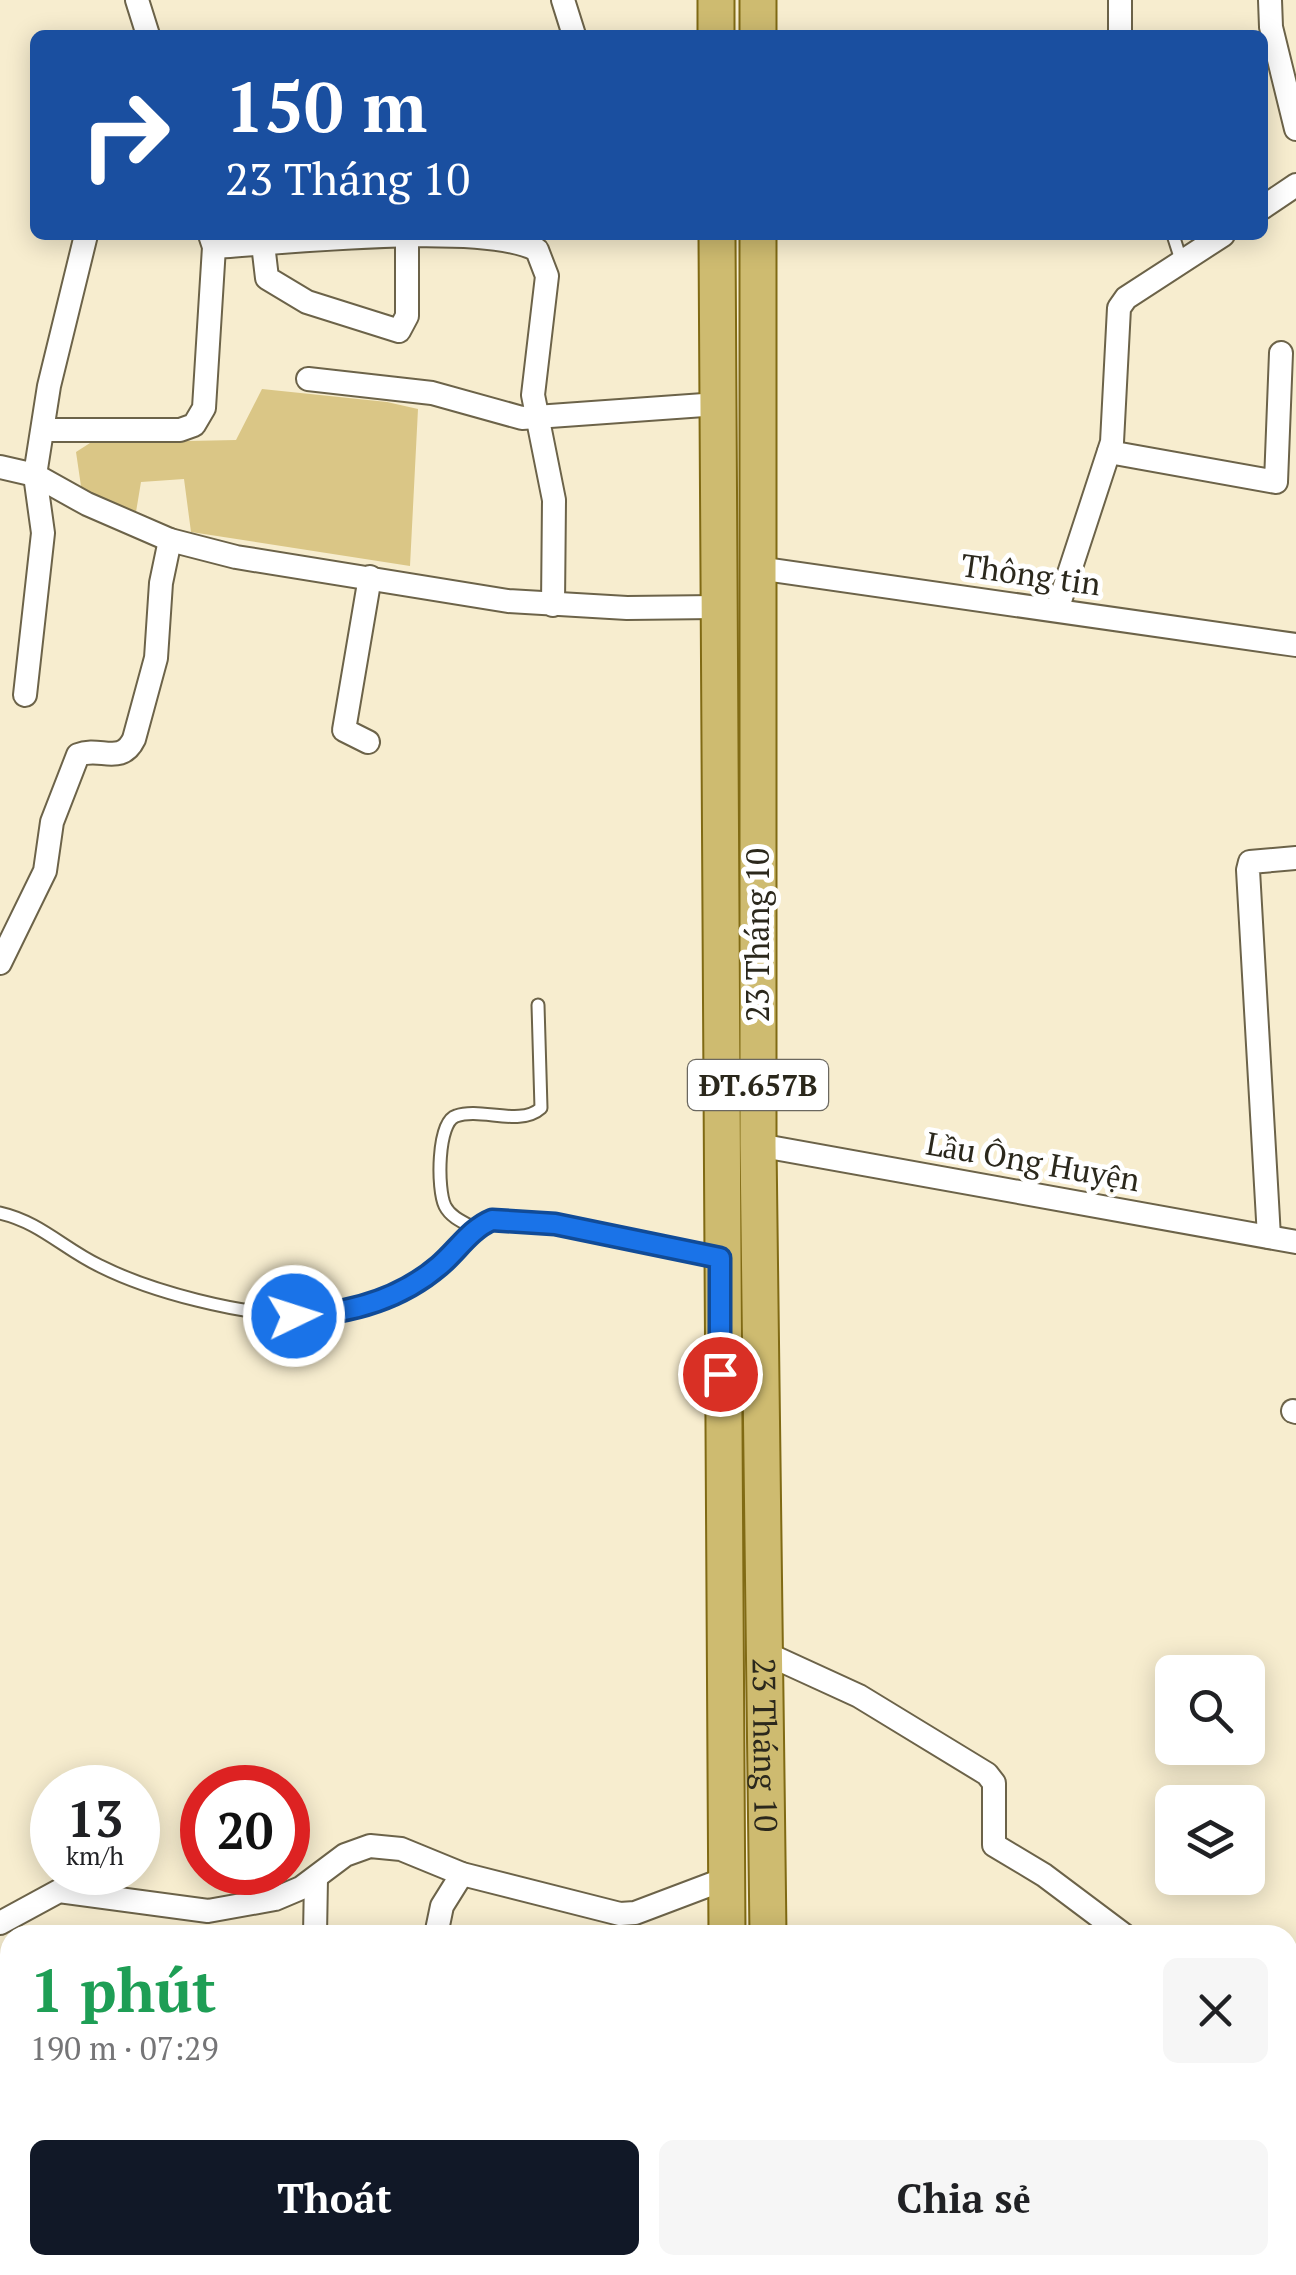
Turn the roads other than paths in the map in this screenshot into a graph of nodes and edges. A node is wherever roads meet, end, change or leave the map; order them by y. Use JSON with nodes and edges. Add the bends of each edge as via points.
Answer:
{"nodes":[{"id":1,"x":137,"y":0,"type":"edge"},
{"id":2,"x":562,"y":0,"type":"edge"},
{"id":3,"x":716,"y":0,"type":"edge"},
{"id":4,"x":758,"y":0,"type":"edge"},
{"id":5,"x":1120,"y":0,"type":"edge"},
{"id":6,"x":1270,"y":0,"type":"edge"},
{"id":7,"x":146,"y":30,"type":"edge"},
{"id":8,"x":572,"y":30,"type":"edge"},
{"id":9,"x":716,"y":30,"type":"edge"},
{"id":10,"x":758,"y":30,"type":"edge"},
{"id":11,"x":1120,"y":30,"type":"edge"},
{"id":12,"x":1296,"y":130,"type":"edge"},
{"id":13,"x":1296,"y":185,"type":"edge"},
{"id":14,"x":1268,"y":204,"type":"edge"},
{"id":15,"x":85,"y":240,"type":"edge"},
{"id":16,"x":335,"y":240,"type":"edge"},
{"id":17,"x":407,"y":240,"type":"edge"},
{"id":18,"x":470,"y":240,"type":"edge"},
{"id":19,"x":717,"y":240,"type":"edge"},
{"id":20,"x":758,"y":240,"type":"edge"},
{"id":21,"x":1175,"y":240,"type":"edge"},
{"id":22,"x":1215,"y":240,"type":"edge"},
{"id":23,"x":212,"y":241,"type":"edge"},
{"id":24,"x":263,"y":244,"type":"junction"},
{"id":25,"x":1182,"y":263,"type":"junction"},
{"id":26,"x":1281,"y":353,"type":"dead end"},
{"id":27,"x":308,"y":379,"type":"dead end"},
{"id":28,"x":718,"y":404,"type":"junction"},
{"id":29,"x":535,"y":417,"type":"junction"},
{"id":30,"x":43,"y":430,"type":"junction"},
{"id":31,"x":1109,"y":452,"type":"junction"},
{"id":32,"x":0,"y":468,"type":"edge"},
{"id":33,"x":35,"y":475,"type":"junction"},
{"id":34,"x":170,"y":540,"type":"junction"},
{"id":35,"x":757,"y":568,"type":"junction"},
{"id":36,"x":370,"y":578,"type":"junction"},
{"id":37,"x":553,"y":605,"type":"junction"},
{"id":38,"x":716,"y":607,"type":"junction"},
{"id":39,"x":1058,"y":610,"type":"junction"},
{"id":40,"x":1296,"y":645,"type":"edge"},
{"id":41,"x":25,"y":695,"type":"dead end"},
{"id":42,"x":368,"y":742,"type":"dead end"},
{"id":43,"x":1296,"y":858,"type":"edge"},
{"id":44,"x":0,"y":963,"type":"edge"},
{"id":45,"x":538,"y":1005,"type":"dead end"},
{"id":46,"x":758,"y":1145,"type":"junction"},
{"id":47,"x":0,"y":1212,"type":"edge"},
{"id":48,"x":476,"y":1229,"type":"junction"},
{"id":49,"x":1269,"y":1236,"type":"junction"},
{"id":50,"x":1296,"y":1242,"type":"edge"},
{"id":51,"x":720,"y":1258,"type":"junction"},
{"id":52,"x":763,"y":1652,"type":"junction"},
{"id":53,"x":462,"y":1874,"type":"junction"},
{"id":54,"x":766,"y":1877,"type":"junction"},
{"id":55,"x":316,"y":1878,"type":"junction"},
{"id":56,"x":725,"y":1879,"type":"junction"},
{"id":57,"x":0,"y":1923,"type":"edge"},
{"id":58,"x":315,"y":1925,"type":"edge"},
{"id":59,"x":438,"y":1925,"type":"edge"},
{"id":60,"x":727,"y":1925,"type":"edge"},
{"id":61,"x":768,"y":1925,"type":"edge"},
{"id":62,"x":1111,"y":1925,"type":"edge"}],
"edges":[{"from":1,"to":7,"type":"street"},
{"from":2,"to":8,"type":"street"},
{"from":3,"to":9,"type":"main road"},
{"from":4,"to":10,"type":"main road"},
{"from":5,"to":11,"type":"street"},
{"from":6,"to":12,"type":"street"},
{"from":13,"to":14,"type":"street"},
{"from":15,"to":30,"type":"street"},
{"from":16,"to":24,"type":"street"},
{"from":17,"to":24,"type":"street","via":[[407,316],[399,331],[307,302],[267,278]]},
{"from":18,"to":29,"type":"street","via":[[518,243],[543,256]]},
{"from":19,"to":28,"type":"main road","name":"23 Tháng 10","number":"ĐT.657B"},
{"from":20,"to":35,"type":"main road","name":"23 Tháng 10","number":"ĐT.657B"},
{"from":21,"to":25,"type":"lane"},
{"from":22,"to":25,"type":"street"},
{"from":23,"to":24,"type":"street"},
{"from":23,"to":30,"type":"street","via":[[198,421],[180,430]]},
{"from":25,"to":31,"type":"street","via":[[1119,308]]},
{"from":26,"to":31,"type":"street","via":[[1276,482]]},
{"from":27,"to":29,"type":"street","via":[[432,394]]},
{"from":28,"to":29,"type":"street"},
{"from":28,"to":38,"type":"main road","name":"23 Tháng 10","number":"ĐT.657B"},
{"from":29,"to":37,"type":"street","via":[[554,500]]},
{"from":30,"to":33,"type":"street"},
{"from":31,"to":39,"type":"street"},
{"from":32,"to":33,"type":"street"},
{"from":33,"to":34,"type":"street"},
{"from":33,"to":41,"type":"street","via":[[44,534]]},
{"from":34,"to":36,"type":"street"},
{"from":34,"to":44,"type":"street","via":[[156,658],[134,739],[116,756],[78,756],[52,822],[45,871]]},
{"from":35,"to":39,"type":"street","name":"Thông tin"},
{"from":35,"to":46,"type":"main road","name":"23 Tháng 10","number":"ĐT.657B"},
{"from":36,"to":37,"type":"street"},
{"from":36,"to":42,"type":"street","via":[[344,730]]},
{"from":37,"to":38,"type":"street"},
{"from":38,"to":51,"type":"main road","name":"23 Tháng 10","number":"ĐT.657B"},
{"from":39,"to":40,"type":"street","name":"Thông tin"},
{"from":43,"to":49,"type":"street","via":[[1257,860],[1248,870]]},
{"from":45,"to":48,"type":"lane","via":[[541,1108],[531,1115],[458,1115],[442,1133],[444,1206]]},
{"from":46,"to":49,"type":"street","name":"Lầu Ông Huyện"},
{"from":46,"to":52,"type":"main road","name":"23 Tháng 10","number":"ĐT.657B"},
{"from":47,"to":48,"type":"lane","via":[[34,1223],[86,1259],[137,1280],[294,1316],[346,1312],[395,1294],[439,1266]]},
{"from":48,"to":51,"type":"lane","via":[[514,1219]]},
{"from":49,"to":50,"type":"street","name":"Lầu Ông Huyện"},
{"from":51,"to":56,"type":"main road","name":"23 Tháng 10","number":"ĐT.657B"},
{"from":52,"to":54,"type":"main road","name":"23 Tháng 10","number":"ĐT.657B"},
{"from":52,"to":62,"type":"street","via":[[859,1696],[987,1774],[994,1784],[994,1846]]},
{"from":53,"to":55,"type":"street","via":[[402,1849],[370,1846],[345,1855]]},
{"from":53,"to":56,"type":"street","via":[[620,1914]]},
{"from":53,"to":59,"type":"street"},
{"from":54,"to":56,"type":"main road"},
{"from":54,"to":61,"type":"main road","name":"23 Tháng 10","number":"ĐT.657B"},
{"from":55,"to":57,"type":"street","via":[[275,1899],[208,1911],[59,1891]]},
{"from":55,"to":58,"type":"street"},
{"from":56,"to":60,"type":"main road","name":"23 Tháng 10","number":"ĐT.657B"}]}
